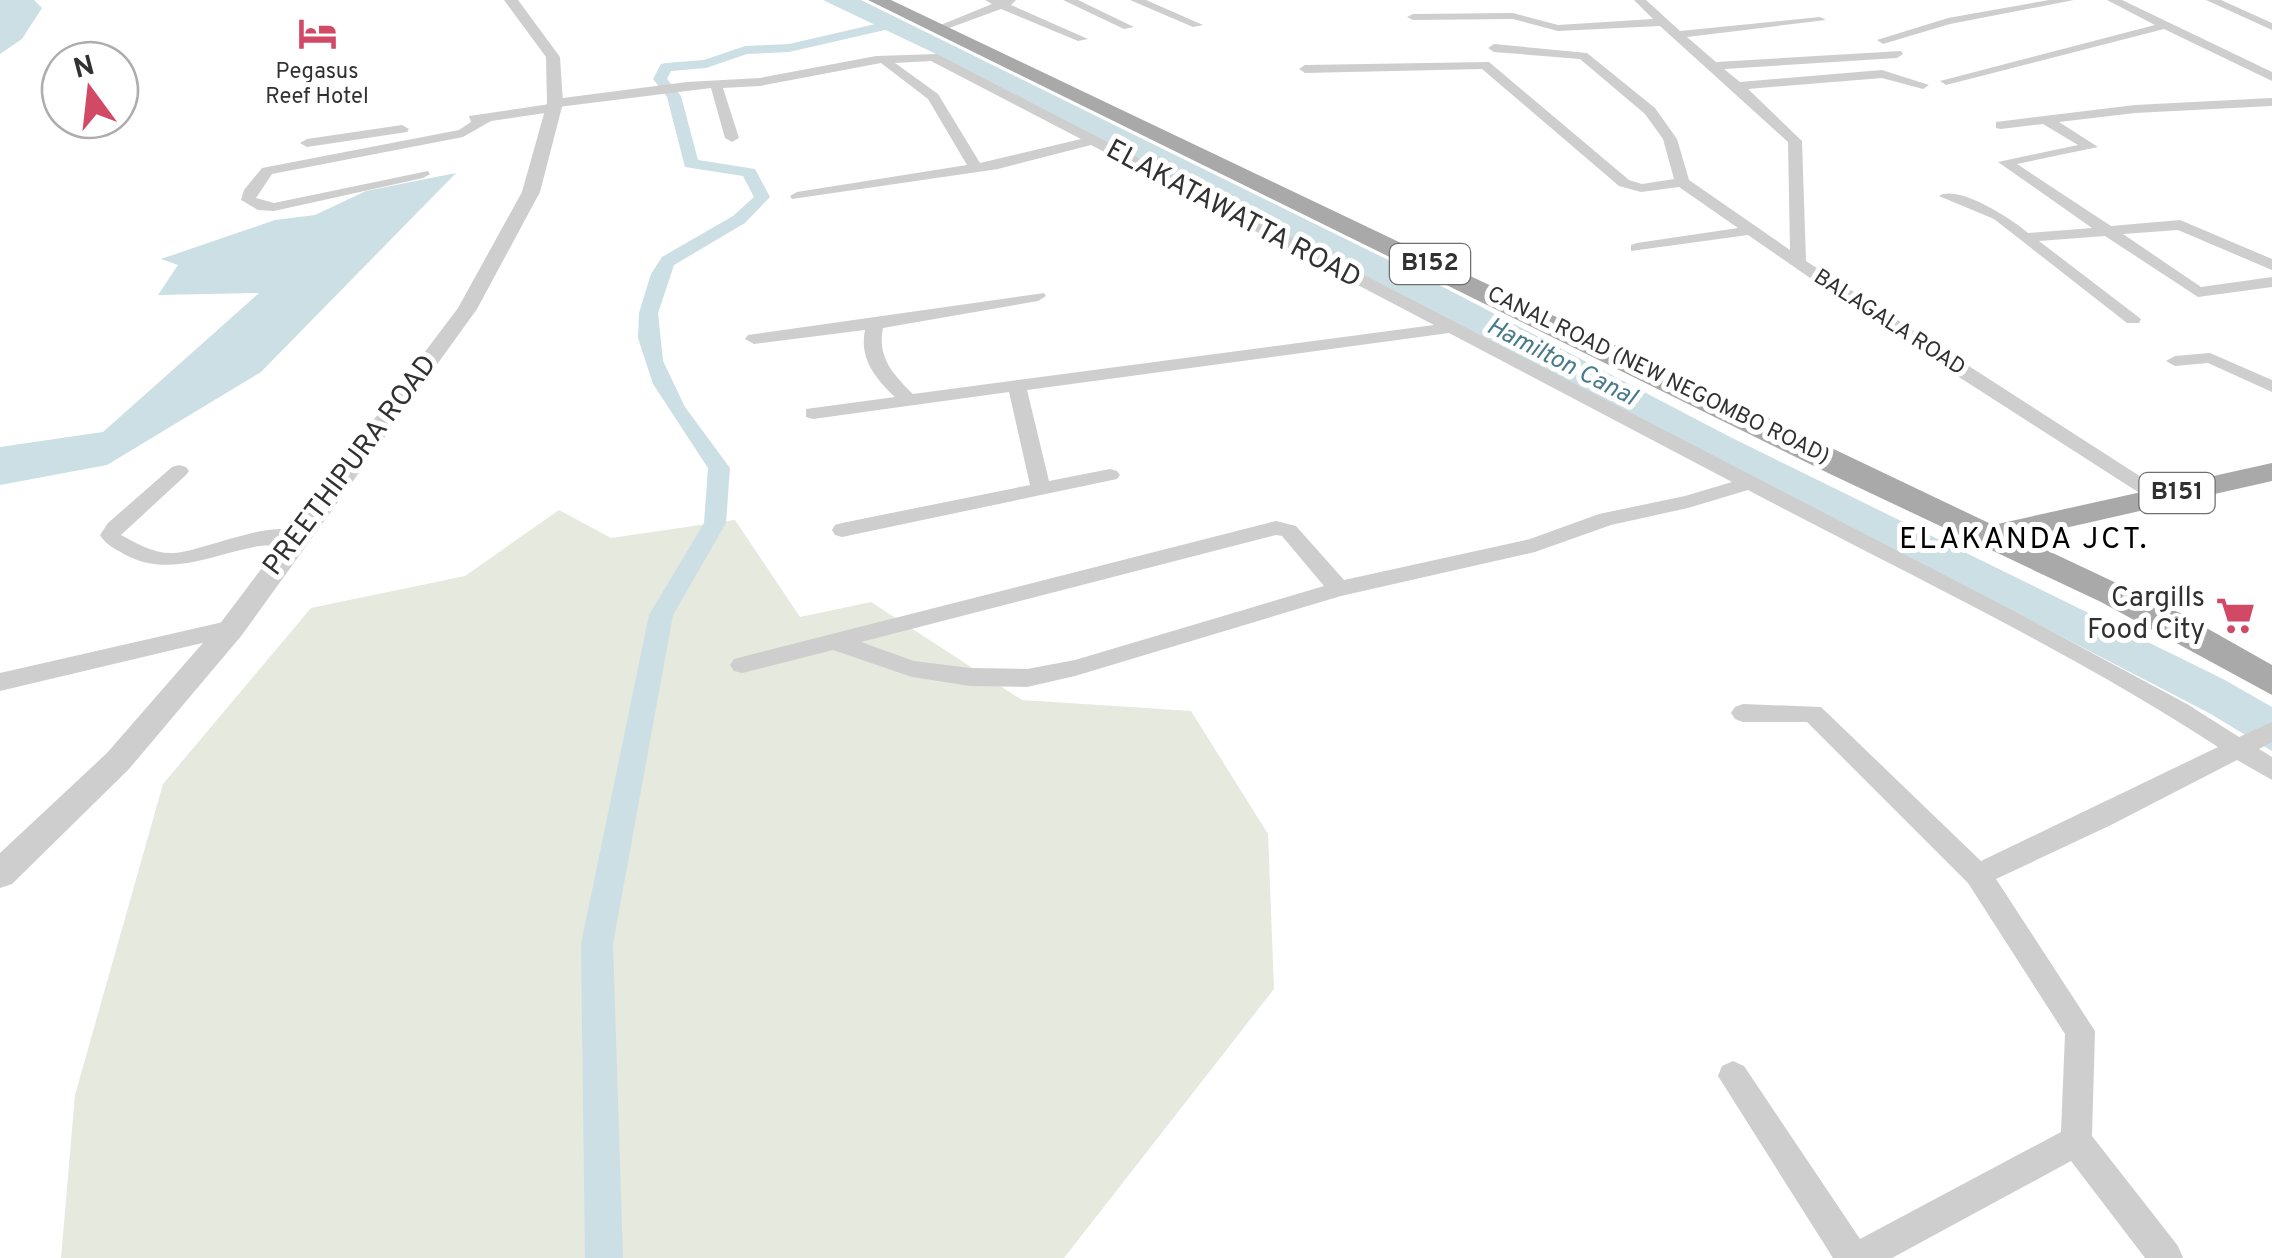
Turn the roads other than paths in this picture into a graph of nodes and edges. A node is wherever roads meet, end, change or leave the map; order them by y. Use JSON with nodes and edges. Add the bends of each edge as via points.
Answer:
{"nodes":[{"id":1,"x":511,"y":0,"type":"edge"},
{"id":2,"x":877,"y":0,"type":"edge"},
{"id":3,"x":1069,"y":0,"type":"edge"},
{"id":4,"x":1136,"y":0,"type":"edge"},
{"id":5,"x":1640,"y":0,"type":"edge"},
{"id":6,"x":2068,"y":0,"type":"edge"},
{"id":7,"x":2112,"y":0,"type":"edge"},
{"id":8,"x":2212,"y":0,"type":"edge"},
{"id":9,"x":1003,"y":2,"type":"edge"},
{"id":10,"x":1413,"y":18,"type":"dead end"},
{"id":11,"x":1820,"y":20,"type":"dead end"},
{"id":12,"x":1197,"y":26,"type":"dead end"},
{"id":13,"x":2165,"y":26,"type":"junction"},
{"id":14,"x":1128,"y":28,"type":"dead end"},
{"id":15,"x":1668,"y":28,"type":"junction"},
{"id":16,"x":2272,"y":28,"type":"edge"},
{"id":17,"x":1082,"y":38,"type":"dead end"},
{"id":18,"x":1883,"y":40,"type":"dead end"},
{"id":19,"x":935,"y":43,"type":"junction"},
{"id":20,"x":1494,"y":48,"type":"dead end"},
{"id":21,"x":1897,"y":54,"type":"dead end"},
{"id":22,"x":884,"y":60,"type":"junction"},
{"id":23,"x":2272,"y":63,"type":"edge"},
{"id":24,"x":1713,"y":66,"type":"junction"},
{"id":25,"x":2252,"y":69,"type":"junction"},
{"id":26,"x":1305,"y":70,"type":"dead end"},
{"id":27,"x":2272,"y":77,"type":"edge"},
{"id":28,"x":1946,"y":81,"type":"dead end"},
{"id":29,"x":716,"y":84,"type":"junction"},
{"id":30,"x":942,"y":86,"type":"dead end"},
{"id":31,"x":1736,"y":86,"type":"junction"},
{"id":32,"x":1923,"y":86,"type":"dead end"},
{"id":33,"x":925,"y":89,"type":"junction"},
{"id":34,"x":2272,"y":102,"type":"edge"},
{"id":35,"x":554,"y":106,"type":"junction"},
{"id":36,"x":486,"y":118,"type":"junction"},
{"id":37,"x":2044,"y":119,"type":"junction"},
{"id":38,"x":2001,"y":126,"type":"dead end"},
{"id":39,"x":732,"y":138,"type":"dead end"},
{"id":40,"x":1091,"y":141,"type":"junction"},
{"id":41,"x":307,"y":143,"type":"dead end"},
{"id":42,"x":976,"y":168,"type":"junction"},
{"id":43,"x":424,"y":174,"type":"dead end"},
{"id":44,"x":1682,"y":182,"type":"junction"},
{"id":45,"x":797,"y":196,"type":"dead end"},
{"id":46,"x":1946,"y":196,"type":"dead end"},
{"id":47,"x":1747,"y":231,"type":"junction"},
{"id":48,"x":2111,"y":232,"type":"junction"},
{"id":49,"x":2025,"y":238,"type":"junction"},
{"id":50,"x":1637,"y":248,"type":"dead end"},
{"id":51,"x":1798,"y":263,"type":"junction"},
{"id":52,"x":2272,"y":265,"type":"edge"},
{"id":53,"x":2272,"y":282,"type":"edge"},
{"id":54,"x":1038,"y":296,"type":"dead end"},
{"id":55,"x":2133,"y":319,"type":"dead end"},
{"id":56,"x":875,"y":324,"type":"junction"},
{"id":57,"x":1449,"y":328,"type":"junction"},
{"id":58,"x":754,"y":339,"type":"dead end"},
{"id":59,"x":2175,"y":360,"type":"dead end"},
{"id":60,"x":1016,"y":387,"type":"junction"},
{"id":61,"x":2272,"y":388,"type":"edge"},
{"id":62,"x":910,"y":401,"type":"junction"},
{"id":63,"x":813,"y":414,"type":"dead end"},
{"id":64,"x":179,"y":470,"type":"dead end"},
{"id":65,"x":2272,"y":472,"type":"edge"},
{"id":66,"x":1110,"y":475,"type":"dead end"},
{"id":67,"x":1748,"y":483,"type":"junction"},
{"id":68,"x":1041,"y":488,"type":"junction"},
{"id":69,"x":2159,"y":497,"type":"junction"},
{"id":70,"x":2083,"y":516,"type":"junction"},
{"id":71,"x":842,"y":530,"type":"dead end"},
{"id":72,"x":1996,"y":537,"type":"junction"},
{"id":73,"x":296,"y":538,"type":"junction"},
{"id":74,"x":2063,"y":569,"type":"junction"},
{"id":75,"x":1340,"y":589,"type":"junction"},
{"id":76,"x":232,"y":628,"type":"junction"},
{"id":77,"x":830,"y":640,"type":"junction"},
{"id":78,"x":742,"y":665,"type":"dead end"},
{"id":79,"x":0,"y":682,"type":"edge"},
{"id":80,"x":2272,"y":682,"type":"edge"},
{"id":81,"x":1743,"y":713,"type":"dead end"},
{"id":82,"x":2253,"y":742,"type":"edge"},
{"id":83,"x":2272,"y":770,"type":"edge"},
{"id":84,"x":0,"y":874,"type":"edge"},
{"id":85,"x":1978,"y":875,"type":"junction"},
{"id":86,"x":1732,"y":1076,"type":"dead end"},
{"id":87,"x":2076,"y":1142,"type":"junction"},
{"id":88,"x":1855,"y":1258,"type":"edge"},
{"id":89,"x":2166,"y":1258,"type":"edge"}],
"edges":[{"from":1,"to":35,"type":"street","name":"PREETHIPURA ROAD","via":[[554,57]]},
{"from":2,"to":19,"type":"main road","name":"CANAL ROAD (NEW NEGOMBO ROAD)","number":"B152"},
{"from":3,"to":14,"type":"street"},
{"from":4,"to":12,"type":"street"},
{"from":5,"to":15,"type":"street","name":"BALAGALA ROAD"},
{"from":6,"to":18,"type":"street"},
{"from":7,"to":13,"type":"street"},
{"from":8,"to":16,"type":"street"},
{"from":9,"to":17,"type":"street"},
{"from":9,"to":19,"type":"street"},
{"from":10,"to":15,"type":"street","via":[[1513,16],[1558,28]]},
{"from":11,"to":15,"type":"street"},
{"from":13,"to":25,"type":"street"},
{"from":13,"to":28,"type":"street"},
{"from":15,"to":24,"type":"street","name":"BALAGALA ROAD"},
{"from":19,"to":22,"type":"street"},
{"from":19,"to":40,"type":"street","name":"ELAKATAWATTA ROAD","via":[[969,82]]},
{"from":19,"to":72,"type":"main road","name":"CANAL ROAD (NEW NEGOMBO ROAD)","number":"B152","via":[[1404,252]]},
{"from":20,"to":44,"type":"street","via":[[1583,56],[1650,112],[1670,139]]},
{"from":21,"to":24,"type":"street"},
{"from":22,"to":29,"type":"street"},
{"from":22,"to":33,"type":"street"},
{"from":23,"to":25,"type":"street"},
{"from":24,"to":31,"type":"street","name":"BALAGALA ROAD"},
{"from":25,"to":27,"type":"street"},
{"from":26,"to":44,"type":"street","via":[[1485,64],[1624,183],[1641,188]]},
{"from":29,"to":35,"type":"street"},
{"from":29,"to":39,"type":"street"},
{"from":30,"to":33,"type":"street"},
{"from":31,"to":32,"type":"street","via":[[1874,74]]},
{"from":31,"to":51,"type":"street","name":"BALAGALA ROAD","via":[[1795,141]]},
{"from":33,"to":42,"type":"street"},
{"from":34,"to":37,"type":"street"},
{"from":35,"to":36,"type":"street"},
{"from":35,"to":73,"type":"street","name":"PREETHIPURA ROAD","via":[[531,192],[467,309]]},
{"from":36,"to":41,"type":"street"},
{"from":36,"to":43,"type":"street","via":[[464,132],[267,171],[248,200],[274,207]]},
{"from":37,"to":38,"type":"street"},
{"from":37,"to":48,"type":"street","via":[[2091,147],[2005,162]]},
{"from":40,"to":42,"type":"street"},
{"from":40,"to":57,"type":"street","name":"ELAKATAWATTA ROAD"},
{"from":42,"to":45,"type":"street"},
{"from":44,"to":47,"type":"street"},
{"from":46,"to":49,"type":"street","via":[[1999,216]]},
{"from":47,"to":50,"type":"street"},
{"from":47,"to":51,"type":"street"},
{"from":48,"to":49,"type":"street"},
{"from":48,"to":52,"type":"street","via":[[2180,225]]},
{"from":48,"to":53,"type":"street","via":[[2198,292]]},
{"from":49,"to":55,"type":"street"},
{"from":51,"to":69,"type":"street","name":"BALAGALA ROAD"},
{"from":54,"to":56,"type":"street"},
{"from":56,"to":58,"type":"street"},
{"from":56,"to":62,"type":"street","via":[[870,347],[886,378]]},
{"from":57,"to":60,"type":"street"},
{"from":57,"to":67,"type":"street","name":"ELAKATAWATTA ROAD"},
{"from":59,"to":61,"type":"street","via":[[2210,358]]},
{"from":60,"to":62,"type":"street"},
{"from":60,"to":68,"type":"street"},
{"from":62,"to":63,"type":"street"},
{"from":64,"to":73,"type":"street","via":[[115,528],[113,539],[144,556],[174,560],[258,539]]},
{"from":65,"to":69,"type":"main road","number":"B151"},
{"from":66,"to":68,"type":"street"},
{"from":67,"to":75,"type":"street","via":[[1535,544]]},
{"from":67,"to":82,"type":"street","name":"ELAKATAWATTA ROAD"},
{"from":68,"to":71,"type":"street"},
{"from":69,"to":70,"type":"main road","number":"B151"},
{"from":70,"to":72,"type":"main road","number":"B151"},
{"from":70,"to":74,"type":"main road","via":[[2056,539]]},
{"from":72,"to":74,"type":"main road","name":"CANAL ROAD (NEW NEGOMBO ROAD)","number":"B152"},
{"from":73,"to":76,"type":"street","name":"PREETHIPURA ROAD"},
{"from":74,"to":80,"type":"main road","name":"CANAL ROAD (NEW NEGOMBO ROAD)","number":"B152"},
{"from":75,"to":77,"type":"street","via":[[1027,678],[912,669]]},
{"from":75,"to":77,"type":"street","via":[[1290,531],[1276,528]]},
{"from":76,"to":79,"type":"street"},
{"from":76,"to":84,"type":"street","name":"PREETHIPURA ROAD","via":[[118,761]]},
{"from":77,"to":78,"type":"street"},
{"from":81,"to":85,"type":"street","via":[[1813,713]]},
{"from":82,"to":83,"type":"street","name":"ELAKATAWATTA ROAD"},
{"from":82,"to":85,"type":"street"},
{"from":85,"to":87,"type":"street","via":[[2080,1031]]},
{"from":86,"to":88,"type":"street"},
{"from":87,"to":88,"type":"street"},
{"from":87,"to":89,"type":"street"}]}
